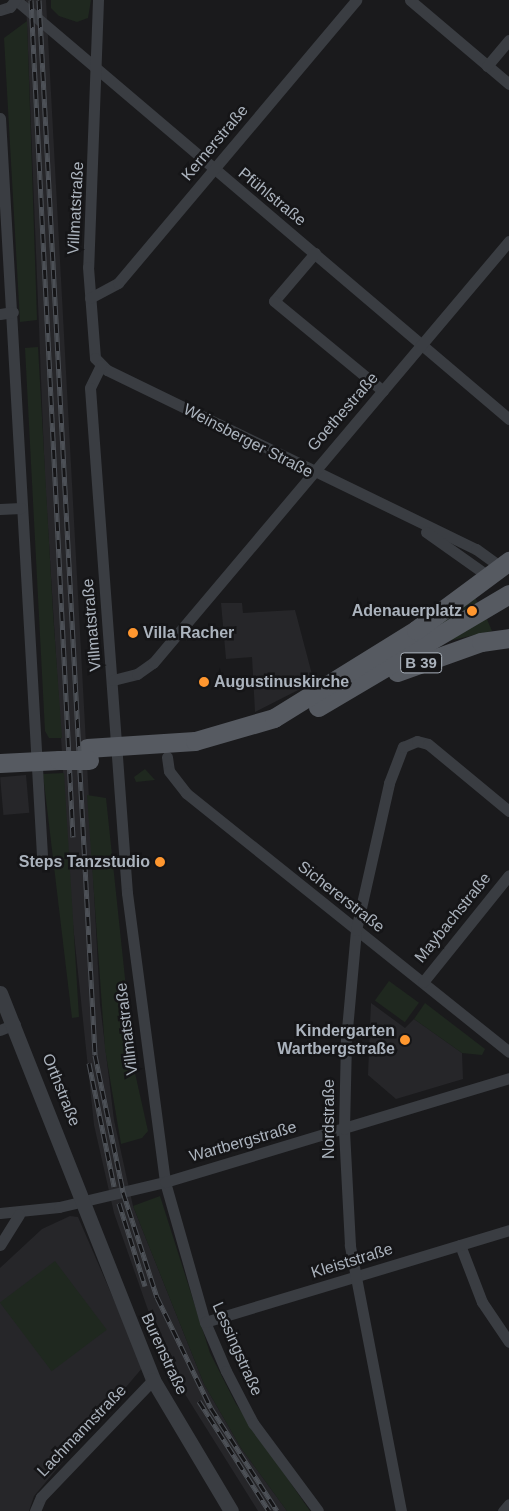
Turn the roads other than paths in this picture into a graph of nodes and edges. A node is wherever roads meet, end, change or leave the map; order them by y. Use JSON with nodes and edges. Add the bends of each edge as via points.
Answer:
{"nodes":[{"id":1,"x":15,"y":0,"type":"edge"},
{"id":2,"x":98,"y":0,"type":"edge"},
{"id":3,"x":356,"y":0,"type":"edge"},
{"id":4,"x":410,"y":0,"type":"edge"},
{"id":5,"x":0,"y":10,"type":"edge"},
{"id":6,"x":509,"y":40,"type":"edge"},
{"id":7,"x":487,"y":66,"type":"junction"},
{"id":8,"x":98,"y":68,"type":"junction"},
{"id":9,"x":509,"y":84,"type":"edge"},
{"id":10,"x":0,"y":118,"type":"edge"},
{"id":11,"x":214,"y":171,"type":"junction"},
{"id":12,"x":4,"y":228,"type":"edge"},
{"id":13,"x":509,"y":241,"type":"edge"},
{"id":14,"x":315,"y":253,"type":"junction"},
{"id":15,"x":90,"y":298,"type":"junction"},
{"id":16,"x":13,"y":312,"type":"junction"},
{"id":17,"x":0,"y":314,"type":"edge"},
{"id":18,"x":421,"y":346,"type":"junction"},
{"id":19,"x":100,"y":365,"type":"junction"},
{"id":20,"x":383,"y":391,"type":"junction"},
{"id":21,"x":509,"y":419,"type":"edge"},
{"id":22,"x":311,"y":473,"type":"junction"},
{"id":23,"x":21,"y":508,"type":"junction"},
{"id":24,"x":0,"y":510,"type":"edge"},
{"id":25,"x":503,"y":570,"type":"edge"},
{"id":26,"x":508,"y":596,"type":"edge"},
{"id":27,"x":509,"y":638,"type":"edge"},
{"id":28,"x":113,"y":680,"type":"junction"},
{"id":29,"x":336,"y":698,"type":"junction"},
{"id":30,"x":0,"y":752,"type":"edge"},
{"id":31,"x":119,"y":753,"type":"junction"},
{"id":32,"x":37,"y":755,"type":"junction"},
{"id":33,"x":167,"y":757,"type":"junction"},
{"id":34,"x":0,"y":763,"type":"edge"},
{"id":35,"x":509,"y":812,"type":"edge"},
{"id":36,"x":42,"y":856,"type":"dead end"},
{"id":37,"x":509,"y":875,"type":"edge"},
{"id":38,"x":356,"y":930,"type":"junction"},
{"id":39,"x":422,"y":982,"type":"junction"},
{"id":40,"x":0,"y":993,"type":"edge"},
{"id":41,"x":15,"y":1024,"type":"junction"},
{"id":42,"x":0,"y":1030,"type":"edge"},
{"id":43,"x":509,"y":1052,"type":"edge"},
{"id":44,"x":509,"y":1078,"type":"edge"},
{"id":45,"x":344,"y":1129,"type":"junction"},
{"id":46,"x":165,"y":1182,"type":"junction"},
{"id":47,"x":86,"y":1201,"type":"junction"},
{"id":48,"x":0,"y":1213,"type":"edge"},
{"id":49,"x":19,"y":1214,"type":"junction"},
{"id":50,"x":509,"y":1230,"type":"edge"},
{"id":51,"x":0,"y":1245,"type":"edge"},
{"id":52,"x":460,"y":1245,"type":"junction"},
{"id":53,"x":355,"y":1277,"type":"junction"},
{"id":54,"x":205,"y":1322,"type":"junction"},
{"id":55,"x":509,"y":1342,"type":"edge"},
{"id":56,"x":153,"y":1380,"type":"junction"},
{"id":57,"x":509,"y":1504,"type":"edge"},
{"id":58,"x":36,"y":1508,"type":"edge"},
{"id":59,"x":232,"y":1511,"type":"edge"},
{"id":60,"x":318,"y":1511,"type":"edge"},
{"id":61,"x":401,"y":1511,"type":"edge"},
{"id":62,"x":503,"y":1511,"type":"edge"}],
"edges":[{"from":1,"to":5,"type":"street","via":[[10,7]]},
{"from":1,"to":8,"type":"street","name":"Pfühlstraße"},
{"from":2,"to":8,"type":"street","name":"Villmatstraße"},
{"from":3,"to":11,"type":"street","name":"Kernerstraße"},
{"from":4,"to":7,"type":"street"},
{"from":6,"to":7,"type":"street"},
{"from":7,"to":9,"type":"street"},
{"from":8,"to":11,"type":"street","name":"Pfühlstraße"},
{"from":8,"to":15,"type":"street","name":"Villmatstraße"},
{"from":10,"to":12,"type":"street"},
{"from":11,"to":14,"type":"street","name":"Pfühlstraße"},
{"from":11,"to":15,"type":"street","name":"Kernerstraße","via":[[118,283]]},
{"from":12,"to":16,"type":"street"},
{"from":13,"to":18,"type":"street","name":"Goethestraße"},
{"from":14,"to":18,"type":"street","name":"Pfühlstraße"},
{"from":14,"to":20,"type":"street","via":[[274,301]]},
{"from":15,"to":19,"type":"street","name":"Villmatstraße","via":[[92,349]]},
{"from":16,"to":17,"type":"street"},
{"from":16,"to":23,"type":"street"},
{"from":18,"to":20,"type":"street","name":"Goethestraße"},
{"from":18,"to":21,"type":"street","name":"Pfühlstraße"},
{"from":19,"to":22,"type":"street","name":"Weinsberger Straße"},
{"from":19,"to":28,"type":"street","name":"Villmatstraße","via":[[90,388]]},
{"from":20,"to":22,"type":"street","name":"Goethestraße"},
{"from":22,"to":25,"type":"street","name":"Weinsberger Straße"},
{"from":22,"to":28,"type":"street","name":"Goethestraße","via":[[153,663],[137,674]]},
{"from":23,"to":24,"type":"street"},
{"from":23,"to":32,"type":"street"},
{"from":25,"to":26,"type":"main road","name":"Weinsberger Straße"},
{"from":25,"to":31,"type":"main road","number":"B 39","via":[[349,674],[274,718],[195,741]]},
{"from":26,"to":29,"type":"main road"},
{"from":27,"to":29,"type":"main road","number":"B 39","via":[[441,655]]},
{"from":28,"to":31,"type":"street","name":"Villmatstraße"},
{"from":29,"to":33,"type":"main road","number":"B 39","via":[[248,740]]},
{"from":30,"to":32,"type":"main road","number":"B 39"},
{"from":31,"to":32,"type":"main road","number":"B 39"},
{"from":31,"to":33,"type":"main road","number":"B 39"},
{"from":31,"to":46,"type":"street","name":"Villmatstraße","via":[[127,893]]},
{"from":32,"to":34,"type":"main road","number":"B 39"},
{"from":32,"to":36,"type":"street"},
{"from":33,"to":38,"type":"street","name":"Sichererstraße","via":[[169,771],[186,792]]},
{"from":35,"to":38,"type":"street","name":"Nordstraße","via":[[420,741],[403,747],[394,764]]},
{"from":37,"to":39,"type":"street","name":"Maybachstraße"},
{"from":38,"to":39,"type":"street","name":"Sichererstraße"},
{"from":38,"to":45,"type":"street","name":"Nordstraße","via":[[346,1040]]},
{"from":39,"to":43,"type":"street","name":"Sichererstraße"},
{"from":40,"to":41,"type":"street","name":"Orthstraße"},
{"from":41,"to":42,"type":"street"},
{"from":41,"to":47,"type":"street","name":"Orthstraße"},
{"from":44,"to":45,"type":"street","name":"Wartbergstraße"},
{"from":45,"to":46,"type":"street","name":"Wartbergstraße"},
{"from":45,"to":53,"type":"street","name":"Nordstraße"},
{"from":46,"to":47,"type":"street","name":"Wartbergstraße"},
{"from":46,"to":54,"type":"street","name":"Lessingstraße"},
{"from":47,"to":49,"type":"street","name":"Wartbergstraße"},
{"from":47,"to":56,"type":"street","name":"Burenstraße"},
{"from":48,"to":49,"type":"street","name":"Wartbergstraße"},
{"from":49,"to":51,"type":"street"},
{"from":50,"to":52,"type":"street","name":"Kleiststraße"},
{"from":52,"to":53,"type":"street","name":"Kleiststraße"},
{"from":52,"to":55,"type":"street","via":[[482,1302]]},
{"from":53,"to":54,"type":"street","name":"Kleiststraße"},
{"from":53,"to":61,"type":"street","name":"Nordstraße"},
{"from":54,"to":60,"type":"street","name":"Lessingstraße","via":[[253,1423]]},
{"from":56,"to":58,"type":"street","name":"Lachmannstraße"},
{"from":56,"to":59,"type":"street","name":"Burenstraße"},
{"from":57,"to":62,"type":"street"}]}
